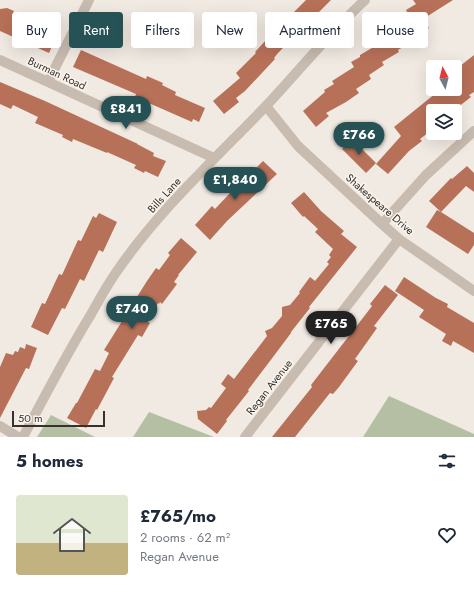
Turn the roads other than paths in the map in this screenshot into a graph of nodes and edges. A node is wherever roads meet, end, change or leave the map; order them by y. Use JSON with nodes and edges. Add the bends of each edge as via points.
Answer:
{"nodes":[{"id":1,"x":89,"y":0,"type":"edge"},
{"id":2,"x":365,"y":0,"type":"edge"},
{"id":3,"x":0,"y":60,"type":"edge"},
{"id":4,"x":48,"y":82,"type":"junction"},
{"id":5,"x":266,"y":106,"type":"junction"},
{"id":6,"x":474,"y":131,"type":"edge"},
{"id":7,"x":214,"y":158,"type":"junction"},
{"id":8,"x":382,"y":224,"type":"junction"},
{"id":9,"x":399,"y":239,"type":"junction"},
{"id":10,"x":474,"y":291,"type":"edge"},
{"id":11,"x":0,"y":426,"type":"edge"},
{"id":12,"x":18,"y":437,"type":"edge"},
{"id":13,"x":23,"y":437,"type":"edge"},
{"id":14,"x":246,"y":437,"type":"edge"}],
"edges":[{"from":1,"to":4,"type":"street"},
{"from":2,"to":5,"type":"street","name":"Bills Lane"},
{"from":3,"to":4,"type":"street","name":"Burman Road"},
{"from":4,"to":7,"type":"street","name":"Burman Road"},
{"from":5,"to":7,"type":"street","name":"Bills Lane"},
{"from":5,"to":8,"type":"street","name":"Shakespeare Drive","via":[[298,146]]},
{"from":6,"to":8,"type":"street","via":[[426,175]]},
{"from":7,"to":13,"type":"street","name":"Bills Lane","via":[[164,212],[114,275]]},
{"from":8,"to":9,"type":"street","name":"Shakespeare Drive"},
{"from":9,"to":10,"type":"street","name":"Shakespeare Drive"},
{"from":9,"to":14,"type":"street","name":"Regan Avenue"},
{"from":11,"to":12,"type":"street"}]}
